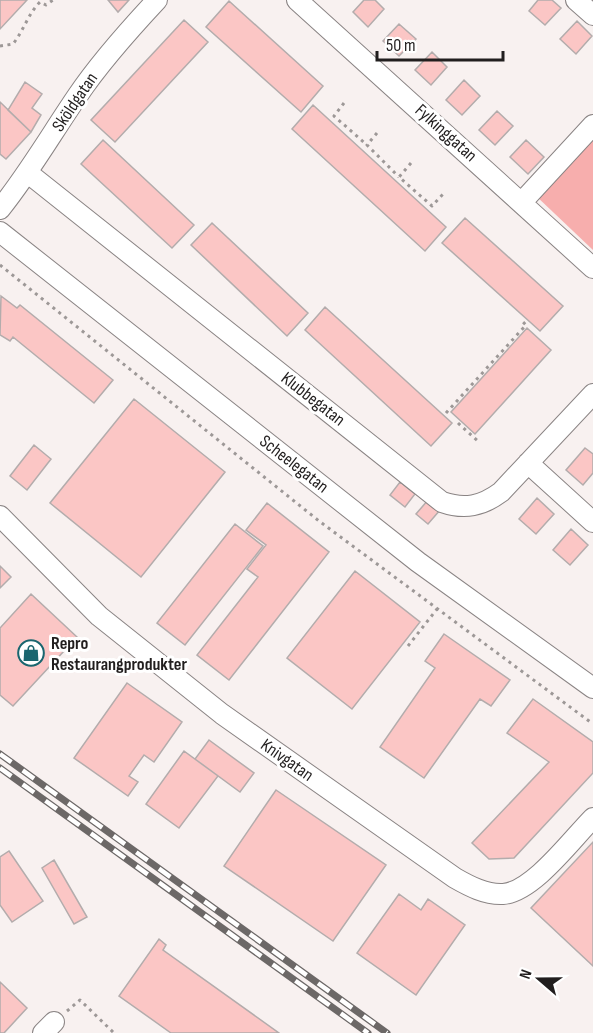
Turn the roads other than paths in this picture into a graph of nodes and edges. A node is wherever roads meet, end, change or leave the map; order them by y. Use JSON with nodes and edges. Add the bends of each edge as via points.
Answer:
{"nodes":[{"id":1,"x":157,"y":0,"type":"edge"},
{"id":2,"x":297,"y":0,"type":"edge"},
{"id":3,"x":576,"y":0,"type":"edge"},
{"id":4,"x":593,"y":15,"type":"edge"},
{"id":5,"x":593,"y":125,"type":"edge"},
{"id":6,"x":28,"y":173,"type":"junction"},
{"id":7,"x":522,"y":201,"type":"junction"},
{"id":8,"x":0,"y":209,"type":"edge"},
{"id":9,"x":0,"y":232,"type":"edge"},
{"id":10,"x":593,"y":268,"type":"edge"},
{"id":11,"x":593,"y":394,"type":"edge"},
{"id":12,"x":528,"y":464,"type":"junction"},
{"id":13,"x":0,"y":516,"type":"edge"},
{"id":14,"x":593,"y":522,"type":"edge"},
{"id":15,"x":593,"y":688,"type":"edge"},
{"id":16,"x":593,"y":818,"type":"edge"}],
"edges":[{"from":1,"to":6,"type":"street","name":"Sköldgatan","via":[[119,40],[78,94]]},
{"from":2,"to":7,"type":"street","name":"Fylkinggatan"},
{"from":3,"to":4,"type":"street"},
{"from":5,"to":7,"type":"street"},
{"from":6,"to":8,"type":"street","name":"Sköldgatan"},
{"from":6,"to":12,"type":"street","name":"Klubbegatan","via":[[442,502],[467,507],[491,500]]},
{"from":7,"to":10,"type":"street","name":"Fylkinggatan"},
{"from":9,"to":15,"type":"street","name":"Scheelegatan","via":[[418,562]]},
{"from":11,"to":12,"type":"street","name":"Klubbegatan"},
{"from":12,"to":14,"type":"street"},
{"from":13,"to":16,"type":"street","name":"Knivgatan","via":[[99,616],[213,707],[475,889],[502,895],[520,890]]}]}
